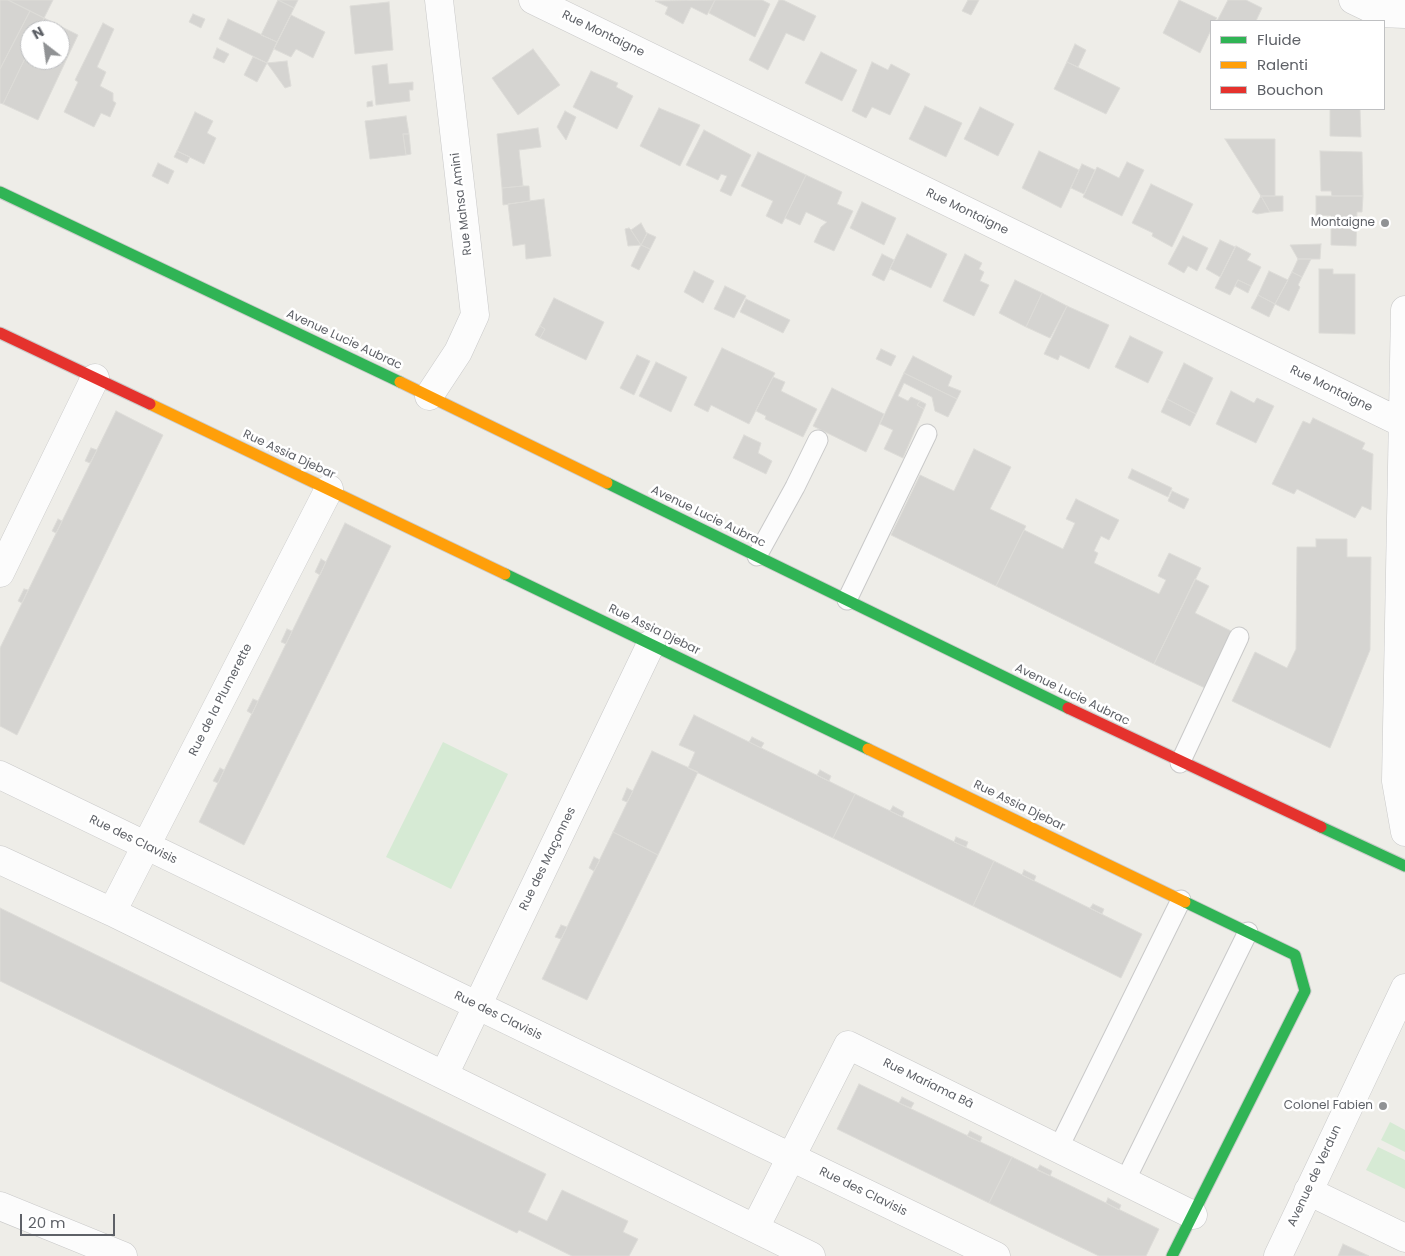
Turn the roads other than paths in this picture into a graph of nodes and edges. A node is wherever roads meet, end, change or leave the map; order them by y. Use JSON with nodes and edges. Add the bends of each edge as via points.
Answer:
{"nodes":[{"id":1,"x":439,"y":0,"type":"edge"},
{"id":2,"x":533,"y":0,"type":"edge"},
{"id":3,"x":1353,"y":0,"type":"edge"},
{"id":4,"x":1405,"y":14,"type":"edge"},
{"id":5,"x":0,"y":192,"type":"edge"},
{"id":6,"x":1405,"y":310,"type":"edge"},
{"id":7,"x":0,"y":333,"type":"edge"},
{"id":8,"x":1404,"y":369,"type":"edge"},
{"id":9,"x":95,"y":378,"type":"junction"},
{"id":10,"x":429,"y":396,"type":"junction"},
{"id":11,"x":1402,"y":423,"type":"junction"},
{"id":12,"x":927,"y":434,"type":"dead end"},
{"id":13,"x":818,"y":440,"type":"dead end"},
{"id":14,"x":329,"y":489,"type":"junction"},
{"id":15,"x":757,"y":556,"type":"junction"},
{"id":16,"x":0,"y":573,"type":"edge"},
{"id":17,"x":847,"y":600,"type":"junction"},
{"id":18,"x":1239,"y":636,"type":"dead end"},
{"id":19,"x":651,"y":644,"type":"junction"},
{"id":20,"x":1180,"y":763,"type":"junction"},
{"id":21,"x":0,"y":775,"type":"edge"},
{"id":22,"x":1405,"y":832,"type":"edge"},
{"id":23,"x":146,"y":846,"type":"junction"},
{"id":24,"x":0,"y":860,"type":"edge"},
{"id":25,"x":1405,"y":866,"type":"edge"},
{"id":26,"x":1181,"y":900,"type":"junction"},
{"id":27,"x":112,"y":912,"type":"junction"},
{"id":28,"x":1248,"y":932,"type":"junction"},
{"id":29,"x":1405,"y":988,"type":"edge"},
{"id":30,"x":478,"y":1006,"type":"junction"},
{"id":31,"x":444,"y":1075,"type":"junction"},
{"id":32,"x":1058,"y":1149,"type":"junction"},
{"id":33,"x":791,"y":1157,"type":"junction"},
{"id":34,"x":1125,"y":1181,"type":"junction"},
{"id":35,"x":1308,"y":1191,"type":"junction"},
{"id":36,"x":0,"y":1206,"type":"edge"},
{"id":37,"x":1193,"y":1215,"type":"junction"},
{"id":38,"x":755,"y":1228,"type":"junction"},
{"id":39,"x":1405,"y":1238,"type":"edge"},
{"id":40,"x":122,"y":1256,"type":"edge"},
{"id":41,"x":811,"y":1256,"type":"edge"},
{"id":42,"x":996,"y":1256,"type":"edge"},
{"id":43,"x":1172,"y":1256,"type":"edge"},
{"id":44,"x":1278,"y":1256,"type":"edge"}],
"edges":[{"from":1,"to":10,"type":"street","name":"Rue Mahsa Amini","via":[[475,315],[458,352]]},
{"from":2,"to":11,"type":"street","name":"Rue Montaigne"},
{"from":3,"to":4,"type":"street","via":[[1380,13]]},
{"from":5,"to":10,"type":"street","name":"Avenue Lucie Aubrac"},
{"from":6,"to":8,"type":"street"},
{"from":7,"to":9,"type":"street","name":"Rue Assia Djebar"},
{"from":8,"to":11,"type":"street"},
{"from":9,"to":14,"type":"street","name":"Rue Assia Djebar"},
{"from":9,"to":16,"type":"street"},
{"from":10,"to":15,"type":"street","name":"Avenue Lucie Aubrac"},
{"from":11,"to":22,"type":"street","via":[[1396,781]]},
{"from":12,"to":17,"type":"lane"},
{"from":13,"to":15,"type":"lane"},
{"from":14,"to":19,"type":"street","name":"Rue Assia Djebar"},
{"from":14,"to":23,"type":"street","name":"Rue de la Plumerette"},
{"from":15,"to":17,"type":"street","name":"Avenue Lucie Aubrac"},
{"from":17,"to":20,"type":"street","name":"Avenue Lucie Aubrac"},
{"from":18,"to":20,"type":"lane"},
{"from":19,"to":26,"type":"street","name":"Rue Assia Djebar"},
{"from":19,"to":30,"type":"street","name":"Rue des Maçonnes"},
{"from":20,"to":25,"type":"street","name":"Avenue Lucie Aubrac"},
{"from":21,"to":23,"type":"street","name":"Rue des Clavisis"},
{"from":23,"to":27,"type":"street","name":"Rue de la Plumerette"},
{"from":23,"to":30,"type":"street","name":"Rue des Clavisis"},
{"from":24,"to":27,"type":"street"},
{"from":26,"to":28,"type":"street","name":"Rue Assia Djebar"},
{"from":26,"to":32,"type":"lane"},
{"from":27,"to":31,"type":"street"},
{"from":28,"to":34,"type":"lane"},
{"from":28,"to":37,"type":"street","name":"Rue Assia Djebar","via":[[1294,955],[1305,992]]},
{"from":29,"to":35,"type":"street","name":"Avenue de Verdun"},
{"from":30,"to":31,"type":"street","name":"Rue des Maçonnes"},
{"from":30,"to":33,"type":"street","name":"Rue des Clavisis"},
{"from":31,"to":38,"type":"street"},
{"from":32,"to":33,"type":"street","name":"Rue Mariama Bâ","via":[[848,1045]]},
{"from":32,"to":34,"type":"street","name":"Rue Mariama Bâ"},
{"from":33,"to":38,"type":"street","name":"Rue Mariama Bâ"},
{"from":33,"to":42,"type":"street","name":"Rue des Clavisis"},
{"from":34,"to":37,"type":"street","name":"Rue Mariama Bâ"},
{"from":35,"to":39,"type":"street"},
{"from":35,"to":44,"type":"street","name":"Avenue de Verdun"},
{"from":36,"to":40,"type":"street"},
{"from":37,"to":43,"type":"street"},
{"from":38,"to":41,"type":"street"}]}
